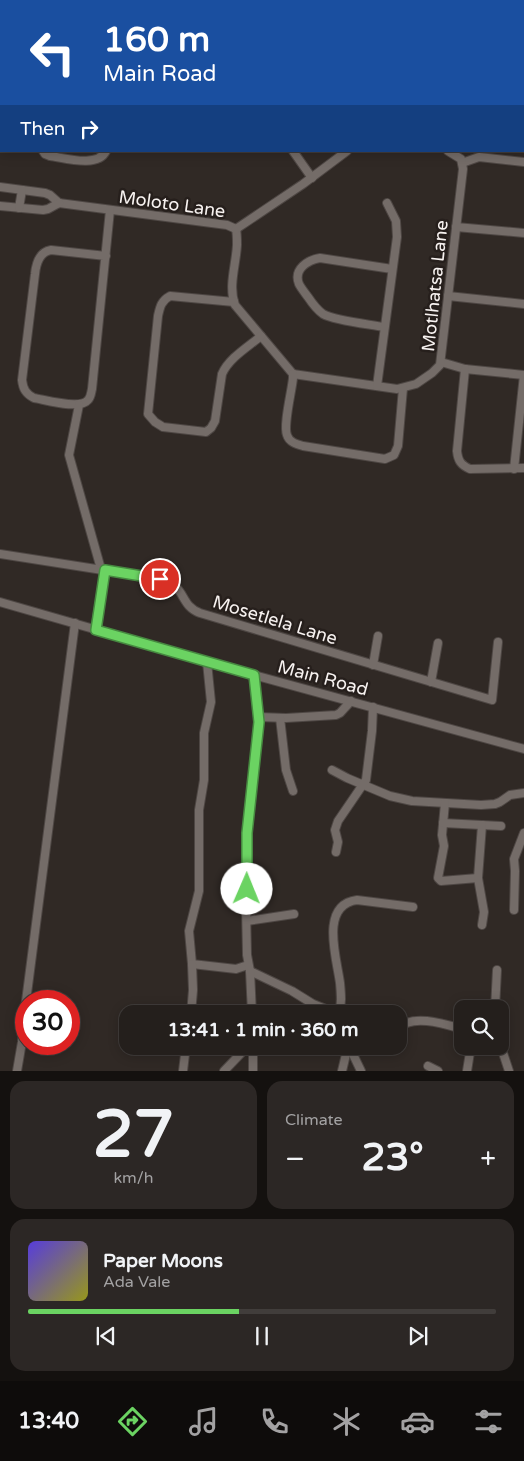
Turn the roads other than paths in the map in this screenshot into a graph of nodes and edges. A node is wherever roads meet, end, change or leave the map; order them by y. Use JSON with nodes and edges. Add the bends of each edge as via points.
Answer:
{"nodes":[{"id":1,"x":44,"y":152,"type":"edge"},
{"id":2,"x":106,"y":152,"type":"edge"},
{"id":3,"x":294,"y":152,"type":"edge"},
{"id":4,"x":347,"y":152,"type":"edge"},
{"id":5,"x":450,"y":152,"type":"edge"},
{"id":6,"x":524,"y":162,"type":"edge"},
{"id":7,"x":462,"y":163,"type":"junction"},
{"id":8,"x":312,"y":178,"type":"junction"},
{"id":9,"x":0,"y":188,"type":"edge"},
{"id":10,"x":22,"y":190,"type":"junction"},
{"id":11,"x":59,"y":203,"type":"junction"},
{"id":12,"x":387,"y":203,"type":"dead end"},
{"id":13,"x":0,"y":206,"type":"edge"},
{"id":14,"x":19,"y":208,"type":"junction"},
{"id":15,"x":110,"y":210,"type":"junction"},
{"id":16,"x":456,"y":227,"type":"junction"},
{"id":17,"x":236,"y":229,"type":"junction"},
{"id":18,"x":524,"y":233,"type":"edge"},
{"id":19,"x":106,"y":256,"type":"junction"},
{"id":20,"x":392,"y":269,"type":"junction"},
{"id":21,"x":448,"y":296,"type":"junction"},
{"id":22,"x":234,"y":302,"type":"junction"},
{"id":23,"x":524,"y":304,"type":"edge"},
{"id":24,"x":384,"y":327,"type":"junction"},
{"id":25,"x":261,"y":336,"type":"junction"},
{"id":26,"x":441,"y":362,"type":"junction"},
{"id":27,"x":466,"y":369,"type":"junction"},
{"id":28,"x":293,"y":374,"type":"junction"},
{"id":29,"x":524,"y":375,"type":"edge"},
{"id":30,"x":377,"y":386,"type":"junction"},
{"id":31,"x":402,"y":388,"type":"junction"},
{"id":32,"x":79,"y":405,"type":"junction"},
{"id":33,"x":524,"y":468,"type":"edge"},
{"id":34,"x":514,"y":469,"type":"junction"},
{"id":35,"x":0,"y":554,"type":"edge"},
{"id":36,"x":103,"y":570,"type":"junction"},
{"id":37,"x":0,"y":602,"type":"edge"},
{"id":38,"x":75,"y":623,"type":"junction"},
{"id":39,"x":96,"y":630,"type":"junction"},
{"id":40,"x":378,"y":636,"type":"dead end"},
{"id":41,"x":438,"y":642,"type":"dead end"},
{"id":42,"x":498,"y":642,"type":"dead end"},
{"id":43,"x":207,"y":662,"type":"junction"},
{"id":44,"x":374,"y":665,"type":"junction"},
{"id":45,"x":254,"y":675,"type":"junction"},
{"id":46,"x":432,"y":682,"type":"junction"},
{"id":47,"x":350,"y":701,"type":"junction"},
{"id":48,"x":372,"y":707,"type":"junction"},
{"id":49,"x":259,"y":717,"type":"junction"},
{"id":50,"x":280,"y":718,"type":"junction"},
{"id":51,"x":524,"y":749,"type":"edge"},
{"id":52,"x":332,"y":770,"type":"dead end"},
{"id":53,"x":362,"y":785,"type":"junction"},
{"id":54,"x":293,"y":791,"type":"dead end"},
{"id":55,"x":524,"y":793,"type":"edge"},
{"id":56,"x":445,"y":803,"type":"junction"},
{"id":57,"x":443,"y":823,"type":"junction"},
{"id":58,"x":482,"y":825,"type":"junction"},
{"id":59,"x":500,"y":826,"type":"dead end"},
{"id":60,"x":524,"y":833,"type":"edge"},
{"id":61,"x":336,"y":852,"type":"dead end"},
{"id":62,"x":478,"y":878,"type":"junction"},
{"id":63,"x":413,"y":907,"type":"dead end"},
{"id":64,"x":514,"y":910,"type":"dead end"},
{"id":65,"x":294,"y":914,"type":"dead end"},
{"id":66,"x":247,"y":921,"type":"junction"},
{"id":67,"x":482,"y":925,"type":"dead end"},
{"id":68,"x":192,"y":964,"type":"junction"},
{"id":69,"x":249,"y":968,"type":"junction"},
{"id":70,"x":497,"y":970,"type":"dead end"},
{"id":71,"x":495,"y":1000,"type":"edge"},
{"id":72,"x":191,"y":1005,"type":"edge"},
{"id":73,"x":251,"y":1005,"type":"edge"},
{"id":74,"x":316,"y":1005,"type":"edge"},
{"id":75,"x":341,"y":1005,"type":"edge"},
{"id":76,"x":407,"y":1022,"type":"edge"},
{"id":77,"x":454,"y":1027,"type":"edge"},
{"id":78,"x":185,"y":1055,"type":"edge"},
{"id":79,"x":239,"y":1055,"type":"edge"},
{"id":80,"x":253,"y":1055,"type":"edge"},
{"id":81,"x":346,"y":1055,"type":"edge"},
{"id":82,"x":353,"y":1055,"type":"edge"},
{"id":83,"x":469,"y":1055,"type":"edge"},
{"id":84,"x":504,"y":1055,"type":"edge"},
{"id":85,"x":428,"y":1066,"type":"dead end"},
{"id":86,"x":17,"y":1071,"type":"edge"},
{"id":87,"x":183,"y":1071,"type":"edge"},
{"id":88,"x":224,"y":1071,"type":"edge"},
{"id":89,"x":253,"y":1071,"type":"edge"},
{"id":90,"x":342,"y":1071,"type":"edge"},
{"id":91,"x":361,"y":1071,"type":"edge"},
{"id":92,"x":438,"y":1071,"type":"edge"},
{"id":93,"x":467,"y":1071,"type":"edge"},
{"id":94,"x":509,"y":1071,"type":"edge"}],
"edges":[{"from":1,"to":2,"type":"street","via":[[50,156],[90,161],[100,159]]},
{"from":3,"to":8,"type":"street"},
{"from":4,"to":8,"type":"street","name":"Moloto Lane"},
{"from":5,"to":7,"type":"street"},
{"from":6,"to":7,"type":"street","via":[[479,157]]},
{"from":7,"to":16,"type":"street","name":"Motlhatsa Lane"},
{"from":8,"to":17,"type":"street","name":"Moloto Lane"},
{"from":9,"to":10,"type":"street"},
{"from":10,"to":11,"type":"street","via":[[50,195]]},
{"from":10,"to":14,"type":"street"},
{"from":11,"to":14,"type":"street","via":[[43,210]]},
{"from":11,"to":15,"type":"street","name":"Moloto Lane"},
{"from":12,"to":20,"type":"street","via":[[396,221]]},
{"from":13,"to":14,"type":"street"},
{"from":15,"to":17,"type":"street","name":"Moloto Lane","via":[[227,225]]},
{"from":15,"to":19,"type":"street"},
{"from":16,"to":18,"type":"street"},
{"from":16,"to":21,"type":"street","name":"Motlhatsa Lane"},
{"from":17,"to":22,"type":"street","via":[[231,293]]},
{"from":19,"to":32,"type":"street","via":[[92,389],[88,400]]},
{"from":19,"to":32,"type":"street","via":[[51,250],[42,255],[36,266],[23,389],[34,398]]},
{"from":20,"to":24,"type":"street"},
{"from":20,"to":24,"type":"street","via":[[320,258],[311,259],[298,274],[298,283],[323,314]]},
{"from":21,"to":23,"type":"street"},
{"from":21,"to":26,"type":"street","name":"Motlhatsa Lane"},
{"from":22,"to":25,"type":"street"},
{"from":22,"to":25,"type":"street","via":[[170,296],[160,305],[148,414],[163,427],[206,432],[215,421],[224,369]]},
{"from":24,"to":30,"type":"street"},
{"from":25,"to":28,"type":"street"},
{"from":26,"to":27,"type":"street"},
{"from":26,"to":31,"type":"street","name":"Motlhatsa Lane","via":[[425,378]]},
{"from":27,"to":29,"type":"street"},
{"from":27,"to":34,"type":"street","via":[[457,451],[459,461],[470,469]]},
{"from":28,"to":30,"type":"street","name":"Motlhatsa Lane"},
{"from":28,"to":31,"type":"street","via":[[286,425],[289,439],[299,445],[385,459],[394,455],[398,446]]},
{"from":29,"to":34,"type":"street"},
{"from":30,"to":31,"type":"street","name":"Motlhatsa Lane"},
{"from":32,"to":36,"type":"street","via":[[69,455]]},
{"from":33,"to":34,"type":"street"},
{"from":35,"to":36,"type":"street","name":"Mosetlela Lane"},
{"from":36,"to":39,"type":"street"},
{"from":36,"to":44,"type":"street","name":"Mosetlela Lane","via":[[169,582],[176,586],[194,611]]},
{"from":37,"to":38,"type":"street","name":"Main Road"},
{"from":38,"to":39,"type":"street","name":"Main Road"},
{"from":38,"to":86,"type":"street"},
{"from":39,"to":43,"type":"street","name":"Main Road"},
{"from":40,"to":44,"type":"street"},
{"from":41,"to":46,"type":"street"},
{"from":42,"to":46,"type":"street","name":"Mosetlela Lane","via":[[492,700]]},
{"from":43,"to":45,"type":"street","name":"Main Road"},
{"from":43,"to":68,"type":"street","via":[[211,702],[204,733],[204,780],[199,810],[199,891],[189,931]]},
{"from":44,"to":46,"type":"street","name":"Mosetlela Lane"},
{"from":45,"to":47,"type":"street","name":"Main Road"},
{"from":45,"to":49,"type":"street"},
{"from":47,"to":48,"type":"street","name":"Main Road"},
{"from":47,"to":50,"type":"street","via":[[336,715]]},
{"from":48,"to":51,"type":"street","name":"Main Road"},
{"from":48,"to":53,"type":"street","via":[[368,770]]},
{"from":49,"to":50,"type":"street"},
{"from":49,"to":66,"type":"street","via":[[247,833]]},
{"from":50,"to":54,"type":"street","via":[[284,761]]},
{"from":52,"to":53,"type":"street"},
{"from":53,"to":56,"type":"street","via":[[398,798]]},
{"from":53,"to":61,"type":"street","via":[[338,821]]},
{"from":55,"to":56,"type":"street","via":[[510,795],[495,804]]},
{"from":56,"to":57,"type":"street"},
{"from":57,"to":58,"type":"street"},
{"from":57,"to":62,"type":"street","via":[[444,846],[438,878],[441,881]]},
{"from":58,"to":59,"type":"street"},
{"from":58,"to":62,"type":"street"},
{"from":60,"to":64,"type":"street","via":[[514,859]]},
{"from":62,"to":67,"type":"street","via":[[484,912]]},
{"from":63,"to":75,"type":"street","via":[[357,900],[348,901],[339,909],[333,942]]},
{"from":65,"to":66,"type":"street"},
{"from":66,"to":69,"type":"street"},
{"from":68,"to":69,"type":"street"},
{"from":68,"to":72,"type":"street"},
{"from":69,"to":73,"type":"street"},
{"from":69,"to":74,"type":"street"},
{"from":70,"to":71,"type":"street"},
{"from":76,"to":77,"type":"street","via":[[419,1020]]},
{"from":78,"to":87,"type":"street"},
{"from":79,"to":88,"type":"street"},
{"from":80,"to":89,"type":"street"},
{"from":81,"to":90,"type":"street"},
{"from":82,"to":91,"type":"street"},
{"from":83,"to":93,"type":"street"},
{"from":84,"to":94,"type":"street"},
{"from":85,"to":92,"type":"street"}]}
